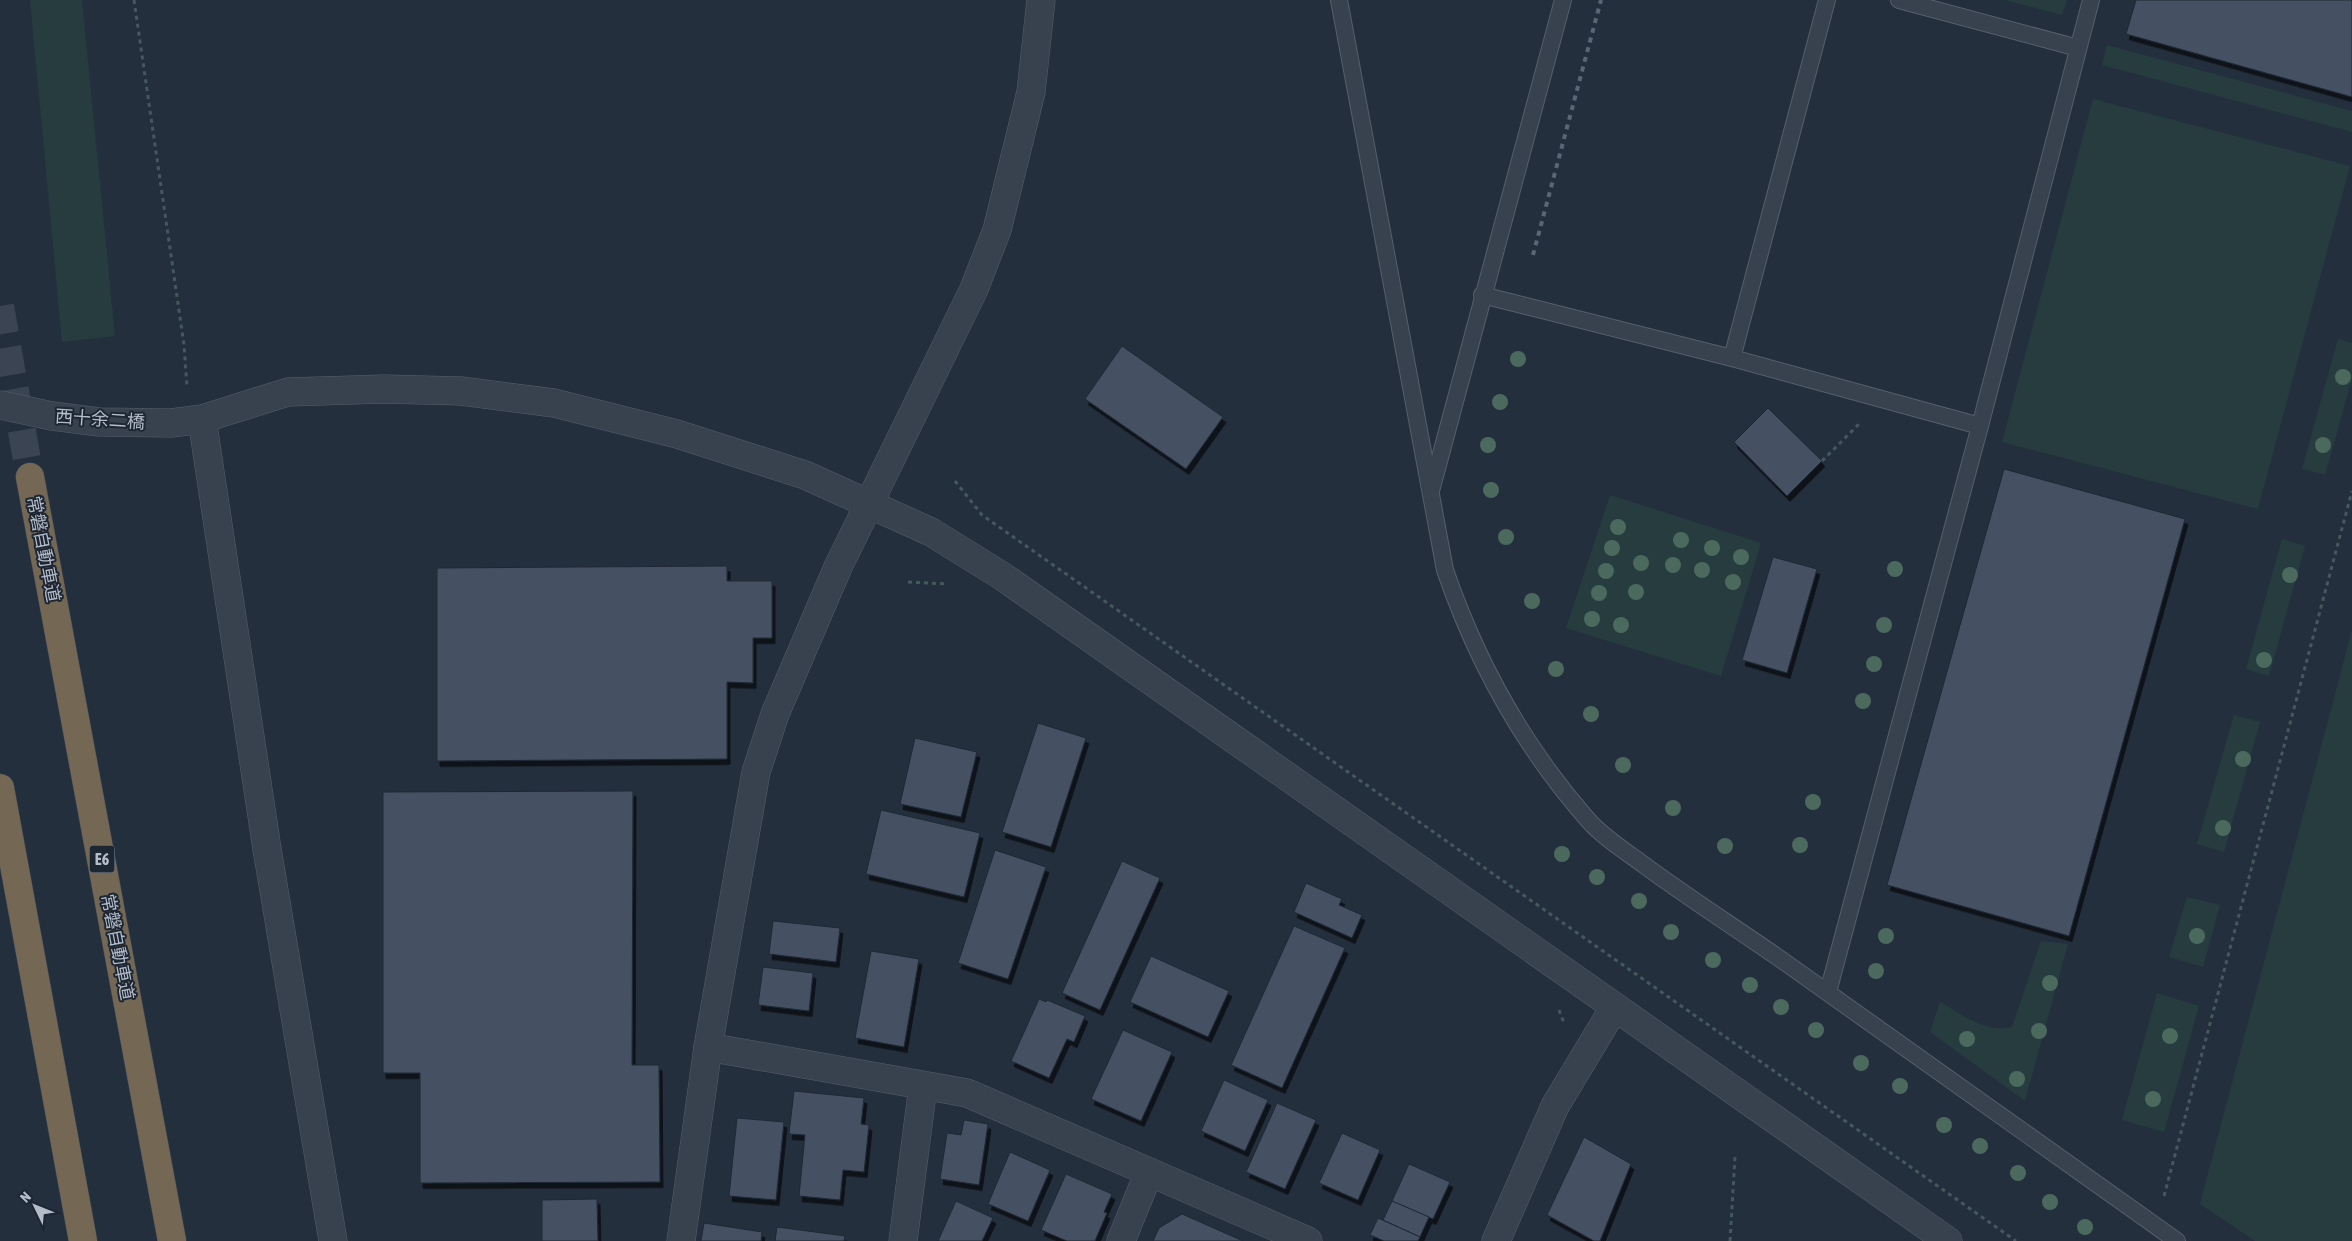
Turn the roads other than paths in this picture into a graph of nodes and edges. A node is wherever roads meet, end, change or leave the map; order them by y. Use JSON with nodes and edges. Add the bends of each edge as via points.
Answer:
{"nodes":[{"id":1,"x":1041,"y":0,"type":"edge"},
{"id":2,"x":1338,"y":0,"type":"edge"},
{"id":3,"x":1563,"y":0,"type":"edge"},
{"id":4,"x":1827,"y":0,"type":"edge"},
{"id":5,"x":1899,"y":0,"type":"edge"},
{"id":6,"x":2091,"y":0,"type":"edge"},
{"id":7,"x":2078,"y":48,"type":"junction"},
{"id":8,"x":1482,"y":295,"type":"junction"},
{"id":9,"x":1732,"y":358,"type":"junction"},
{"id":10,"x":0,"y":405,"type":"edge"},
{"id":11,"x":202,"y":419,"type":"junction"},
{"id":12,"x":1980,"y":426,"type":"junction"},
{"id":13,"x":30,"y":476,"type":"tunnel mouth"},
{"id":14,"x":1430,"y":496,"type":"junction"},
{"id":15,"x":869,"y":503,"type":"junction"},
{"id":16,"x":0,"y":788,"type":"edge"},
{"id":17,"x":1828,"y":992,"type":"junction"},
{"id":18,"x":1614,"y":1008,"type":"junction"},
{"id":19,"x":708,"y":1047,"type":"junction"},
{"id":20,"x":923,"y":1086,"type":"junction"},
{"id":21,"x":1149,"y":1172,"type":"junction"},
{"id":22,"x":83,"y":1241,"type":"edge"},
{"id":23,"x":172,"y":1241,"type":"edge"},
{"id":24,"x":333,"y":1241,"type":"edge"},
{"id":25,"x":681,"y":1241,"type":"edge"},
{"id":26,"x":903,"y":1241,"type":"edge"},
{"id":27,"x":1121,"y":1241,"type":"edge"},
{"id":28,"x":1308,"y":1241,"type":"edge"},
{"id":29,"x":1496,"y":1241,"type":"edge"},
{"id":30,"x":1948,"y":1241,"type":"edge"},
{"id":31,"x":2177,"y":1241,"type":"edge"}],
"edges":[{"from":1,"to":15,"type":"street","via":[[1030,92],[997,230],[970,298]]},
{"from":2,"to":14,"type":"lane"},
{"from":3,"to":8,"type":"lane"},
{"from":4,"to":9,"type":"lane"},
{"from":5,"to":7,"type":"lane"},
{"from":6,"to":7,"type":"lane"},
{"from":7,"to":12,"type":"lane"},
{"from":8,"to":9,"type":"lane"},
{"from":8,"to":14,"type":"lane"},
{"from":9,"to":12,"type":"lane"},
{"from":10,"to":11,"type":"street","name":"西十余二橋","via":[[99,422],[171,423]]},
{"from":11,"to":15,"type":"street","name":"西十余二橋","via":[[288,392],[384,389],[471,392],[554,403],[677,434],[805,475]]},
{"from":11,"to":24,"type":"street"},
{"from":12,"to":17,"type":"lane"},
{"from":13,"to":23,"type":"highway","name":"常磐自動車道","number":"E6"},
{"from":14,"to":17,"type":"lane","via":[[1445,570],[1468,633],[1504,703],[1534,751],[1589,822],[1682,892]]},
{"from":15,"to":18,"type":"street","name":"西十余二橋","via":[[931,532],[1002,576]]},
{"from":15,"to":19,"type":"street","via":[[775,714],[756,772]]},
{"from":16,"to":22,"type":"highway"},
{"from":17,"to":31,"type":"lane"},
{"from":18,"to":29,"type":"street","via":[[1555,1106]]},
{"from":18,"to":30,"type":"street","name":"西十余二橋"},
{"from":19,"to":20,"type":"street"},
{"from":19,"to":25,"type":"street"},
{"from":20,"to":21,"type":"street","via":[[967,1093]]},
{"from":20,"to":26,"type":"street"},
{"from":21,"to":27,"type":"street"},
{"from":21,"to":28,"type":"street"}]}
